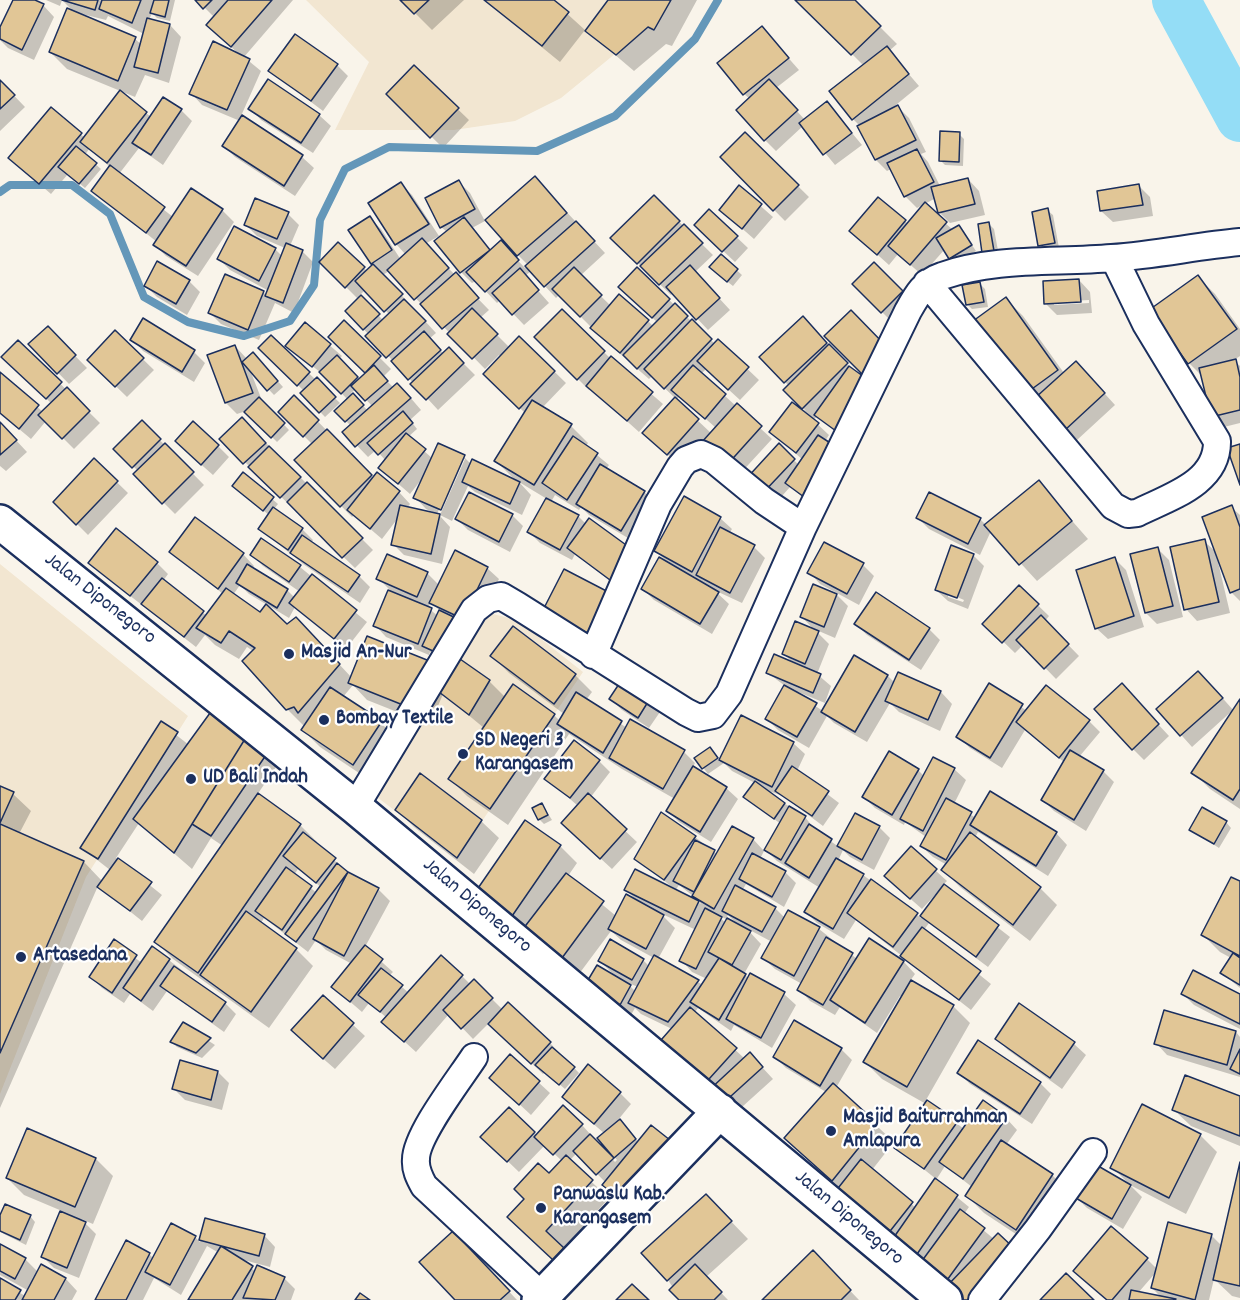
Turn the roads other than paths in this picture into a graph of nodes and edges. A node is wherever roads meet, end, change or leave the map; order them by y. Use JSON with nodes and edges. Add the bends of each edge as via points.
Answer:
{"nodes":[{"id":1,"x":1240,"y":242,"type":"edge"},
{"id":2,"x":1114,"y":258,"type":"junction"},
{"id":3,"x":927,"y":283,"type":"junction"},
{"id":4,"x":0,"y":522,"type":"edge"},
{"id":5,"x":803,"y":527,"type":"junction"},
{"id":6,"x":593,"y":655,"type":"junction"},
{"id":7,"x":355,"y":807,"type":"junction"},
{"id":8,"x":474,"y":1057,"type":"dead end"},
{"id":9,"x":720,"y":1111,"type":"junction"},
{"id":10,"x":1093,"y":1152,"type":"dead end"},
{"id":11,"x":540,"y":1298,"type":"edge"},
{"id":12,"x":945,"y":1300,"type":"edge"},
{"id":13,"x":982,"y":1300,"type":"edge"}],
"edges":[{"from":1,"to":2,"type":"street"},
{"from":2,"to":3,"type":"street","via":[[978,267]]},
{"from":2,"to":3,"type":"street","via":[[1146,324],[1217,441],[1217,454],[1204,477],[1137,513],[1128,514],[1113,506]]},
{"from":3,"to":5,"type":"street","via":[[908,311]]},
{"from":4,"to":7,"type":"street","name":"Jalan Diponegoro"},
{"from":5,"to":6,"type":"street","via":[[729,694],[713,715],[698,718],[686,712]]},
{"from":5,"to":6,"type":"street","via":[[714,460],[701,454],[686,460],[658,504]]},
{"from":6,"to":7,"type":"street","via":[[501,596],[482,602],[460,630]]},
{"from":7,"to":9,"type":"street","name":"Jalan Diponegoro"},
{"from":8,"to":11,"type":"street","via":[[421,1139],[415,1158],[417,1172],[424,1186]]},
{"from":9,"to":11,"type":"street"},
{"from":9,"to":12,"type":"street","name":"Jalan Diponegoro"},
{"from":10,"to":13,"type":"street"}]}
